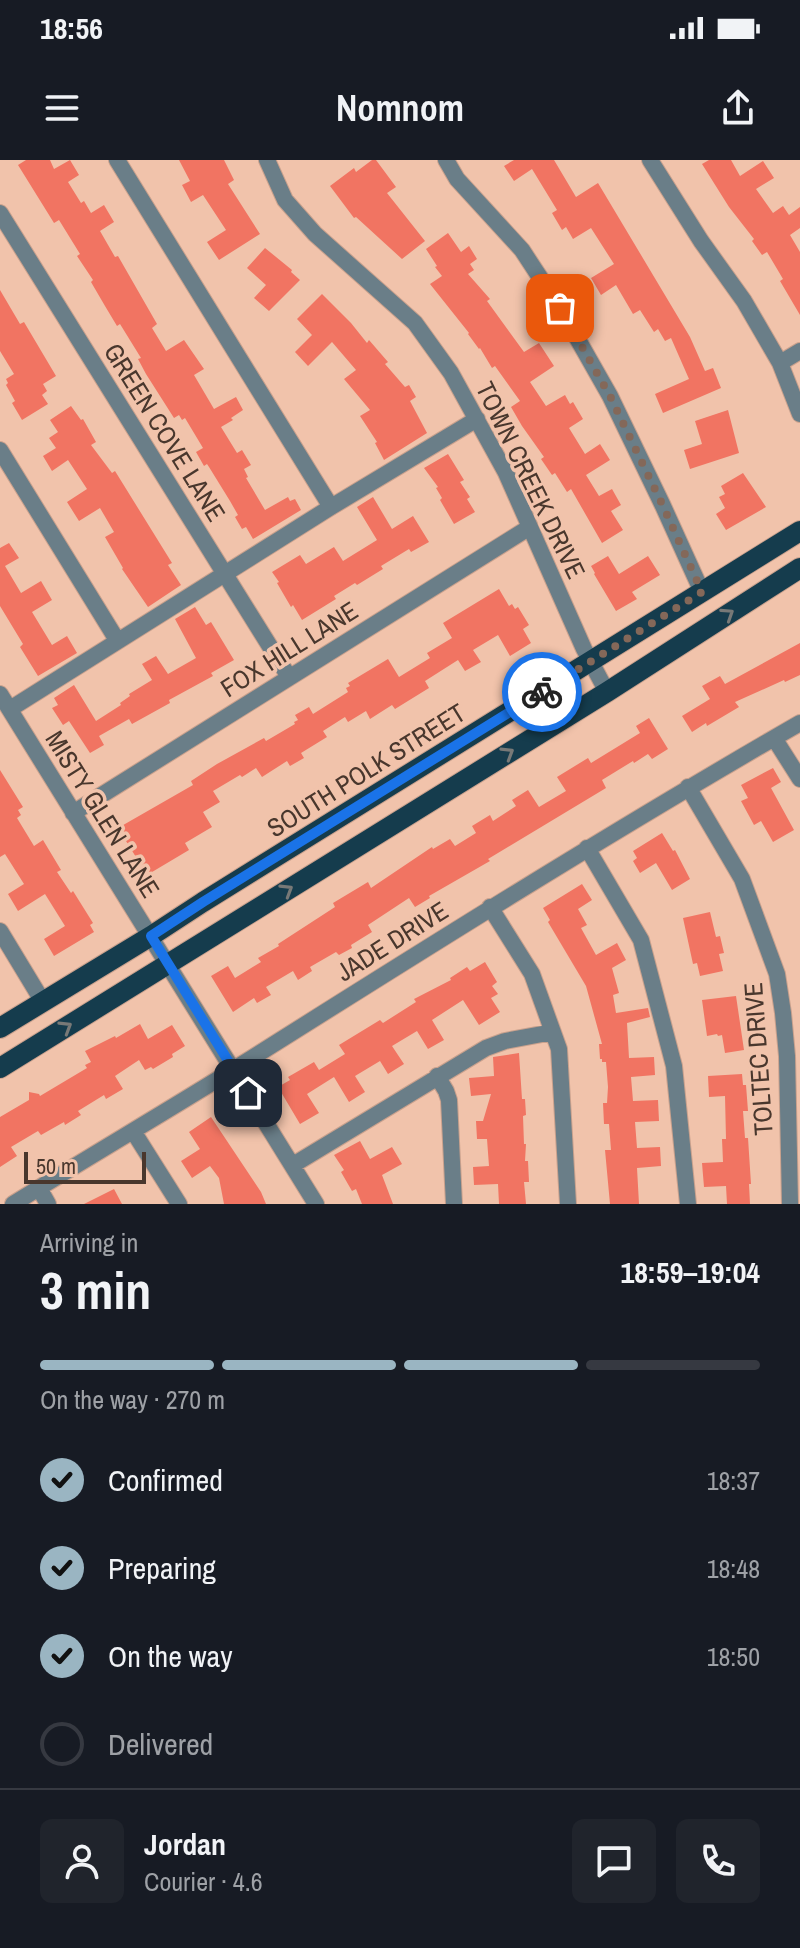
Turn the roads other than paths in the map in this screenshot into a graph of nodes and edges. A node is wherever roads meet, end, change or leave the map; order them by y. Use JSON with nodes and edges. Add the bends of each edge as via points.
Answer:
{"nodes":[{"id":1,"x":117,"y":160,"type":"edge"},
{"id":2,"x":267,"y":160,"type":"edge"},
{"id":3,"x":446,"y":160,"type":"edge"},
{"id":4,"x":650,"y":160,"type":"edge"},
{"id":5,"x":0,"y":213,"type":"edge"},
{"id":6,"x":800,"y":351,"type":"edge"},
{"id":7,"x":780,"y":363,"type":"junction"},
{"id":8,"x":800,"y":414,"type":"edge"},
{"id":9,"x":477,"y":419,"type":"junction"},
{"id":10,"x":0,"y":450,"type":"edge"},
{"id":11,"x":331,"y":507,"type":"junction"},
{"id":12,"x":530,"y":527,"type":"junction"},
{"id":13,"x":800,"y":531,"type":"edge"},
{"id":14,"x":800,"y":568,"type":"edge"},
{"id":15,"x":226,"y":574,"type":"junction"},
{"id":16,"x":702,"y":592,"type":"junction"},
{"id":17,"x":117,"y":640,"type":"junction"},
{"id":18,"x":591,"y":661,"type":"junction"},
{"id":19,"x":289,"y":677,"type":"junction"},
{"id":20,"x":607,"y":692,"type":"junction"},
{"id":21,"x":0,"y":694,"type":"edge"},
{"id":22,"x":10,"y":709,"type":"junction"},
{"id":23,"x":800,"y":723,"type":"edge"},
{"id":24,"x":774,"y":738,"type":"junction"},
{"id":25,"x":800,"y":779,"type":"edge"},
{"id":26,"x":688,"y":787,"type":"junction"},
{"id":27,"x":73,"y":813,"type":"junction"},
{"id":28,"x":587,"y":848,"type":"junction"},
{"id":29,"x":490,"y":907,"type":"junction"},
{"id":30,"x":0,"y":931,"type":"edge"},
{"id":31,"x":151,"y":936,"type":"junction"},
{"id":32,"x":168,"y":965,"type":"junction"},
{"id":33,"x":43,"y":1002,"type":"junction"},
{"id":34,"x":0,"y":1028,"type":"edge"},
{"id":35,"x":553,"y":1032,"type":"junction"},
{"id":36,"x":0,"y":1068,"type":"edge"},
{"id":37,"x":234,"y":1069,"type":"junction"},
{"id":38,"x":437,"y":1076,"type":"junction"},
{"id":39,"x":794,"y":1121,"type":"edge"},
{"id":40,"x":133,"y":1131,"type":"junction"},
{"id":41,"x":293,"y":1165,"type":"junction"},
{"id":42,"x":39,"y":1188,"type":"junction"},
{"id":43,"x":13,"y":1204,"type":"edge"},
{"id":44,"x":48,"y":1204,"type":"edge"},
{"id":45,"x":179,"y":1204,"type":"edge"},
{"id":46,"x":316,"y":1204,"type":"edge"},
{"id":47,"x":454,"y":1204,"type":"edge"},
{"id":48,"x":568,"y":1204,"type":"edge"},
{"id":49,"x":688,"y":1204,"type":"edge"},
{"id":50,"x":790,"y":1204,"type":"edge"}],
"edges":[{"from":1,"to":11,"type":"street"},
{"from":2,"to":9,"type":"street","name":"TOWN CREEK DRIVE","via":[[285,200],[315,234],[415,323]]},
{"from":3,"to":16,"type":"street","via":[[522,250],[560,308],[616,408]]},
{"from":4,"to":7,"type":"street"},
{"from":5,"to":15,"type":"street","name":"GREEN COVE LANE"},
{"from":6,"to":7,"type":"street"},
{"from":7,"to":8,"type":"street"},
{"from":9,"to":11,"type":"street"},
{"from":9,"to":12,"type":"street","name":"TOWN CREEK DRIVE"},
{"from":10,"to":17,"type":"street"},
{"from":11,"to":15,"type":"street"},
{"from":12,"to":18,"type":"street","name":"TOWN CREEK DRIVE"},
{"from":12,"to":19,"type":"street","name":"FOX HILL LANE"},
{"from":13,"to":16,"type":"main road","name":"SOUTH POLK STREET"},
{"from":20,"to":14,"type":"main road","one_way":true},
{"from":15,"to":17,"type":"street"},
{"from":15,"to":19,"type":"street","name":"GREEN COVE LANE"},
{"from":16,"to":18,"type":"main road","name":"SOUTH POLK STREET"},
{"from":17,"to":22,"type":"street"},
{"from":18,"to":20,"type":"street","name":"TOWN CREEK DRIVE"},
{"from":18,"to":31,"type":"main road","name":"SOUTH POLK STREET"},
{"from":19,"to":27,"type":"street","name":"FOX HILL LANE"},
{"from":32,"to":20,"type":"main road","one_way":true},
{"from":21,"to":22,"type":"street","name":"MISTY GLEN LANE"},
{"from":22,"to":27,"type":"street","name":"MISTY GLEN LANE"},
{"from":23,"to":24,"type":"street","name":"JADE DRIVE"},
{"from":24,"to":25,"type":"street"},
{"from":24,"to":26,"type":"street","name":"JADE DRIVE"},
{"from":26,"to":28,"type":"street","name":"JADE DRIVE"},
{"from":26,"to":39,"type":"street","name":"TOLTEC DRIVE","via":[[742,879],[777,974]]},
{"from":27,"to":31,"type":"street","name":"MISTY GLEN LANE"},
{"from":28,"to":29,"type":"street","name":"JADE DRIVE"},
{"from":28,"to":49,"type":"street","via":[[641,940],[674,1066]]},
{"from":29,"to":35,"type":"street","via":[[532,974]]},
{"from":29,"to":37,"type":"street","name":"JADE DRIVE"},
{"from":30,"to":33,"type":"street"},
{"from":31,"to":32,"type":"street","name":"MISTY GLEN LANE"},
{"from":31,"to":33,"type":"main road","name":"SOUTH POLK STREET"},
{"from":36,"to":32,"type":"main road","one_way":true},
{"from":32,"to":37,"type":"street","name":"MISTY GLEN LANE"},
{"from":33,"to":34,"type":"main road","name":"SOUTH POLK STREET"},
{"from":35,"to":38,"type":"street","via":[[486,1048]]},
{"from":35,"to":48,"type":"street","via":[[559,1049]]},
{"from":37,"to":40,"type":"street","name":"JADE DRIVE"},
{"from":37,"to":41,"type":"street","name":"MISTY GLEN LANE"},
{"from":38,"to":41,"type":"street"},
{"from":38,"to":47,"type":"street","via":[[449,1100]]},
{"from":39,"to":50,"type":"street","name":"TOLTEC DRIVE"},
{"from":40,"to":42,"type":"street","name":"JADE DRIVE"},
{"from":40,"to":45,"type":"street"},
{"from":41,"to":46,"type":"street","name":"MISTY GLEN LANE"},
{"from":42,"to":43,"type":"street","name":"JADE DRIVE"},
{"from":42,"to":44,"type":"street"}]}
